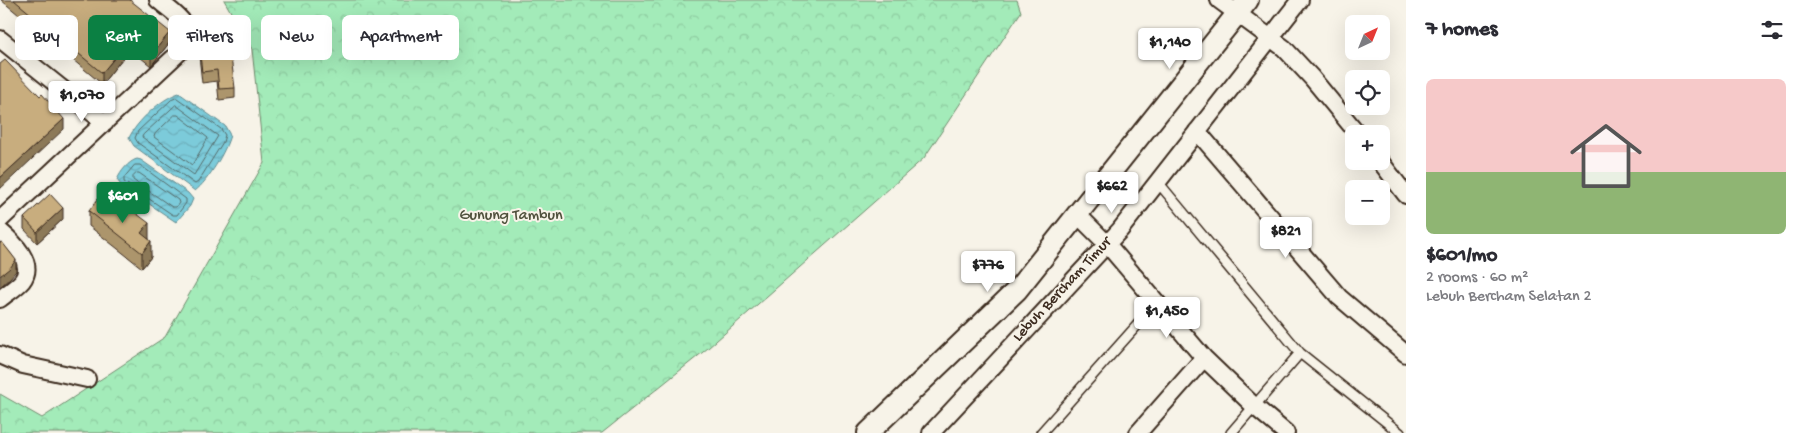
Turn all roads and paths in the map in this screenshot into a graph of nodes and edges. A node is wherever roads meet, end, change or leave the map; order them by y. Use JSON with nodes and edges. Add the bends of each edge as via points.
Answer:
{"nodes":[{"id":1,"x":158,"y":0,"type":"edge"},
{"id":2,"x":1219,"y":0,"type":"edge"},
{"id":3,"x":1300,"y":0,"type":"edge"},
{"id":4,"x":1243,"y":7,"type":"edge"},
{"id":5,"x":1270,"y":38,"type":"junction"},
{"id":6,"x":0,"y":40,"type":"edge"},
{"id":7,"x":105,"y":123,"type":"junction"},
{"id":8,"x":1351,"y":125,"type":"edge"},
{"id":9,"x":1197,"y":131,"type":"junction"},
{"id":10,"x":1387,"y":170,"type":"edge"},
{"id":11,"x":1157,"y":182,"type":"junction"},
{"id":12,"x":1406,"y":195,"type":"edge"},
{"id":13,"x":1077,"y":214,"type":"junction"},
{"id":14,"x":0,"y":220,"type":"edge"},
{"id":15,"x":0,"y":231,"type":"edge"},
{"id":16,"x":1107,"y":244,"type":"junction"},
{"id":17,"x":0,"y":299,"type":"edge"},
{"id":18,"x":1157,"y":303,"type":"junction"},
{"id":19,"x":1300,"y":353,"type":"junction"},
{"id":20,"x":1406,"y":354,"type":"edge"},
{"id":21,"x":0,"y":355,"type":"edge"},
{"id":22,"x":1204,"y":358,"type":"junction"},
{"id":23,"x":87,"y":379,"type":"dead end"},
{"id":24,"x":1254,"y":406,"type":"junction"},
{"id":25,"x":868,"y":433,"type":"edge"},
{"id":26,"x":931,"y":433,"type":"edge"},
{"id":27,"x":1041,"y":433,"type":"edge"},
{"id":28,"x":1138,"y":433,"type":"edge"},
{"id":29,"x":1231,"y":433,"type":"edge"},
{"id":30,"x":1286,"y":433,"type":"edge"},
{"id":31,"x":1400,"y":433,"type":"edge"}],
"edges":[{"from":1,"to":7,"type":"street","via":[[186,26],[188,42]]},
{"from":2,"to":4,"type":"street"},
{"from":3,"to":5,"type":"street","name":"Lebuh Bercham Timur"},
{"from":4,"to":5,"type":"street"},
{"from":4,"to":13,"type":"street"},
{"from":5,"to":8,"type":"street","via":[[1312,78]]},
{"from":5,"to":9,"type":"street","name":"Lebuh Bercham Timur"},
{"from":6,"to":7,"type":"street"},
{"from":7,"to":14,"type":"street"},
{"from":9,"to":11,"type":"street","name":"Lebuh Bercham Timur"},
{"from":9,"to":20,"type":"street","via":[[1339,297]]},
{"from":10,"to":12,"type":"street"},
{"from":11,"to":16,"type":"street","name":"Lebuh Bercham Timur"},
{"from":11,"to":19,"type":"lane"},
{"from":13,"to":16,"type":"street"},
{"from":13,"to":25,"type":"street","via":[[1017,290]]},
{"from":15,"to":17,"type":"street","via":[[25,259],[26,270],[22,280]]},
{"from":16,"to":18,"type":"street"},
{"from":16,"to":26,"type":"street","name":"Lebuh Bercham Timur"},
{"from":18,"to":22,"type":"street"},
{"from":18,"to":27,"type":"lane"},
{"from":19,"to":24,"type":"lane"},
{"from":19,"to":31,"type":"lane"},
{"from":21,"to":23,"type":"street","via":[[23,365]]},
{"from":22,"to":24,"type":"street"},
{"from":22,"to":28,"type":"street"},
{"from":24,"to":29,"type":"lane"},
{"from":24,"to":30,"type":"street"}]}
